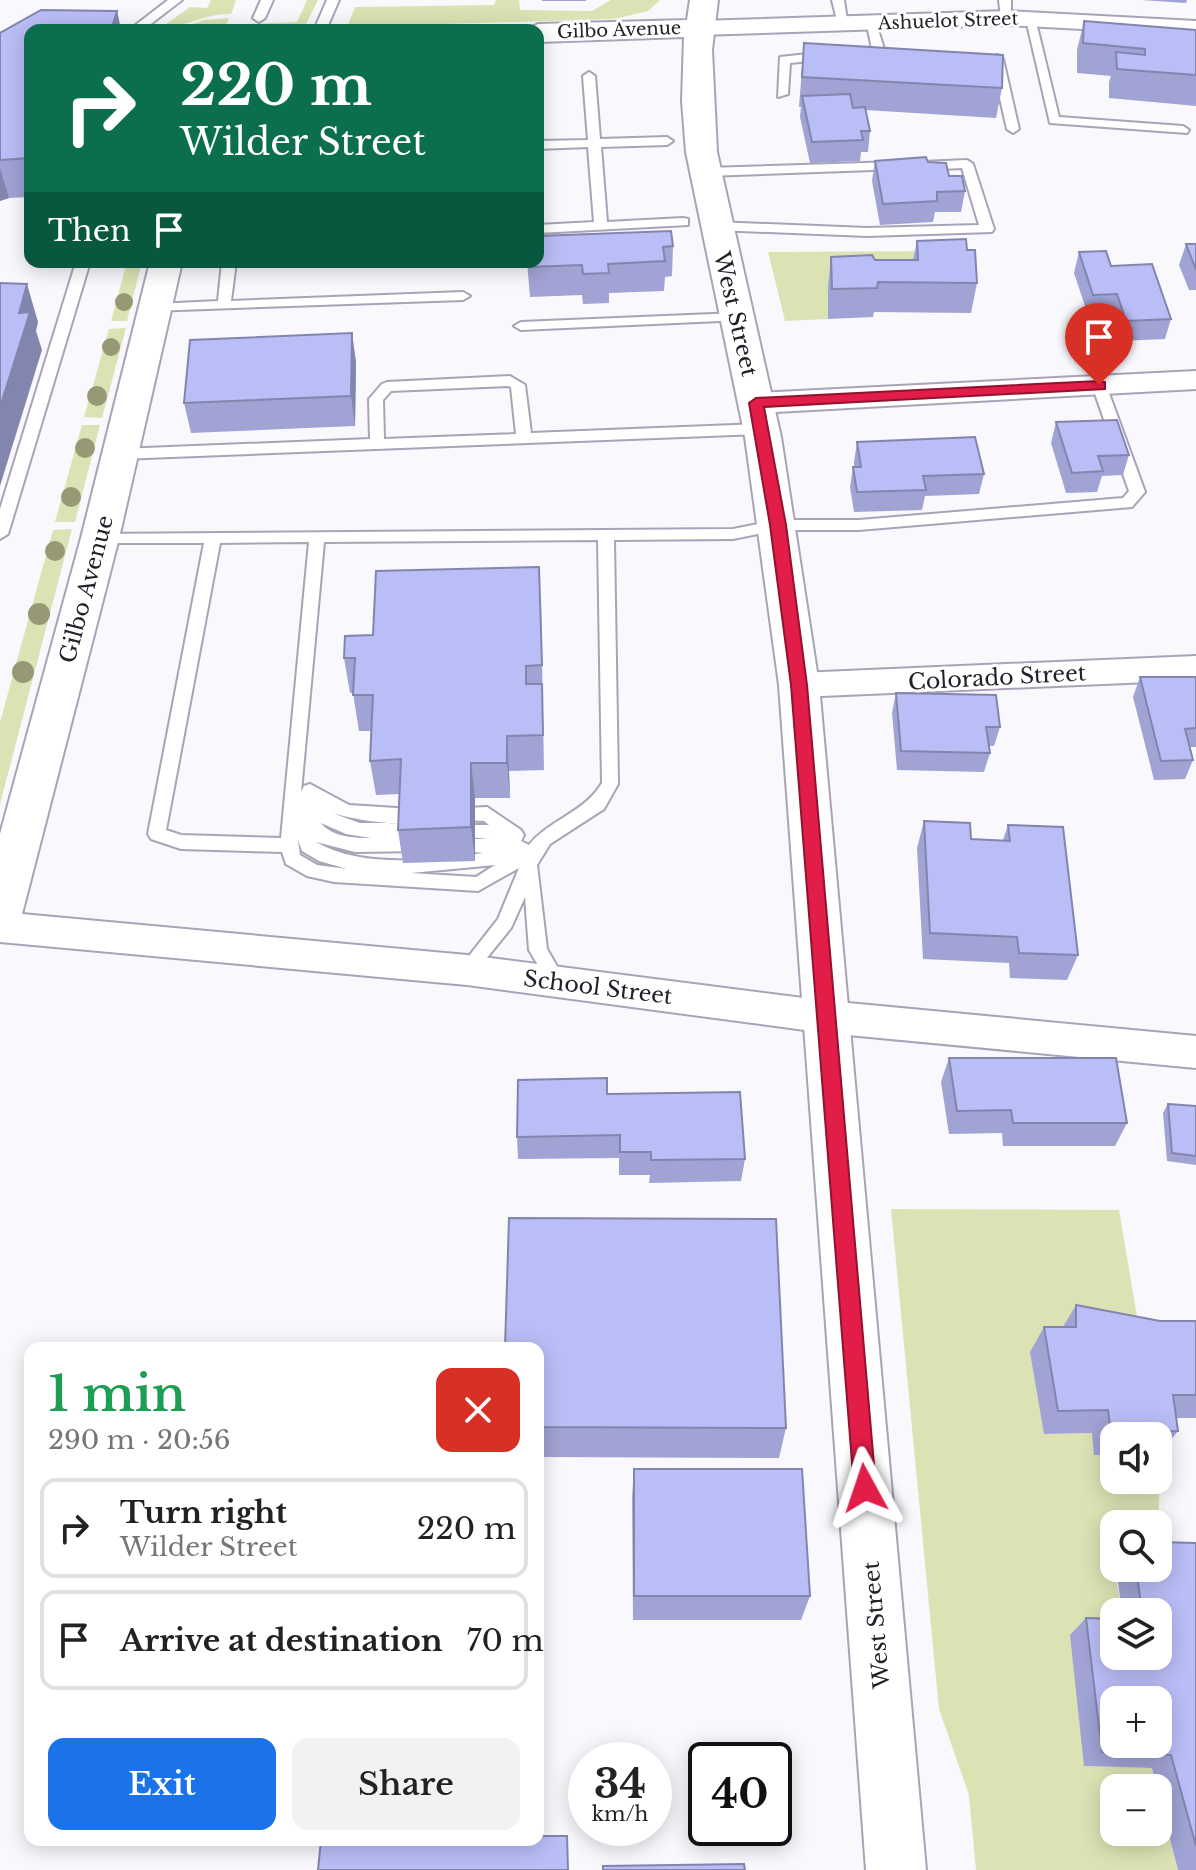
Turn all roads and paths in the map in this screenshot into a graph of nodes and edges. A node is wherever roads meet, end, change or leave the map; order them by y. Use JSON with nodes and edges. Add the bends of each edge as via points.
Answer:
{"nodes":[{"id":1,"x":176,"y":0,"type":"edge"},
{"id":2,"x":267,"y":0,"type":"edge"},
{"id":3,"x":333,"y":0,"type":"edge"},
{"id":4,"x":838,"y":0,"type":"edge"},
{"id":5,"x":1014,"y":12,"type":"edge"},
{"id":6,"x":702,"y":14,"type":"edge"},
{"id":7,"x":259,"y":18,"type":"dead end"},
{"id":8,"x":870,"y":23,"type":"junction"},
{"id":9,"x":145,"y":24,"type":"edge"},
{"id":10,"x":323,"y":24,"type":"edge"},
{"id":11,"x":844,"y":24,"type":"junction"},
{"id":12,"x":1196,"y":28,"type":"edge"},
{"id":13,"x":544,"y":32,"type":"edge"},
{"id":14,"x":879,"y":52,"type":"junction"},
{"id":15,"x":894,"y":53,"type":"edge"},
{"id":16,"x":983,"y":58,"type":"edge"},
{"id":17,"x":589,"y":76,"type":"dead end"},
{"id":18,"x":782,"y":94,"type":"dead end"},
{"id":19,"x":1013,"y":129,"type":"dead end"},
{"id":20,"x":1183,"y":130,"type":"dead end"},
{"id":21,"x":667,"y":141,"type":"dead end"},
{"id":22,"x":595,"y":143,"type":"junction"},
{"id":23,"x":544,"y":145,"type":"edge"},
{"id":24,"x":707,"y":172,"type":"junction"},
{"id":25,"x":699,"y":224,"type":"junction"},
{"id":26,"x":601,"y":226,"type":"junction"},
{"id":27,"x":544,"y":229,"type":"edge"},
{"id":28,"x":81,"y":268,"type":"edge"},
{"id":29,"x":165,"y":268,"type":"edge"},
{"id":30,"x":228,"y":268,"type":"edge"},
{"id":31,"x":463,"y":296,"type":"dead end"},
{"id":32,"x":224,"y":305,"type":"junction"},
{"id":33,"x":156,"y":308,"type":"junction"},
{"id":34,"x":737,"y":317,"type":"junction"},
{"id":35,"x":521,"y":326,"type":"dead end"},
{"id":36,"x":1196,"y":380,"type":"edge"},
{"id":37,"x":1099,"y":385,"type":"junction"},
{"id":38,"x":758,"y":416,"type":"junction"},
{"id":39,"x":524,"y":438,"type":"junction"},
{"id":40,"x":377,"y":443,"type":"junction"},
{"id":41,"x":120,"y":454,"type":"junction"},
{"id":42,"x":778,"y":525,"type":"junction"},
{"id":43,"x":0,"y":534,"type":"edge"},
{"id":44,"x":606,"y":535,"type":"junction"},
{"id":45,"x":317,"y":536,"type":"junction"},
{"id":46,"x":213,"y":537,"type":"junction"},
{"id":47,"x":100,"y":538,"type":"junction"},
{"id":48,"x":1196,"y":668,"type":"edge"},
{"id":49,"x":799,"y":685,"type":"junction"},
{"id":50,"x":293,"y":776,"type":"junction"},
{"id":51,"x":289,"y":845,"type":"junction"},
{"id":52,"x":533,"y":856,"type":"junction"},
{"id":53,"x":0,"y":914,"type":"edge"},
{"id":54,"x":0,"y":927,"type":"edge"},
{"id":55,"x":467,"y":970,"type":"junction"},
{"id":56,"x":557,"y":982,"type":"junction"},
{"id":57,"x":827,"y":1017,"type":"junction"},
{"id":58,"x":1196,"y":1052,"type":"edge"},
{"id":59,"x":896,"y":1870,"type":"edge"}],
"edges":[{"from":1,"to":9,"type":"lane"},
{"from":2,"to":7,"type":"lane"},
{"from":3,"to":10,"type":"lane"},
{"from":4,"to":11,"type":"lane"},
{"from":5,"to":8,"type":"street","name":"Ashuelot Street"},
{"from":5,"to":12,"type":"street","name":"Ashuelot Street"},
{"from":5,"to":20,"type":"lane","via":[[1054,120]]},
{"from":6,"to":11,"type":"street","name":"Ashuelot Street"},
{"from":6,"to":13,"type":"street","name":"Gilbo Avenue"},
{"from":6,"to":24,"type":"street","name":"West Street","via":[[697,96]]},
{"from":8,"to":11,"type":"street","name":"Ashuelot Street"},
{"from":8,"to":14,"type":"lane"},
{"from":14,"to":15,"type":"lane"},
{"from":14,"to":18,"type":"lane","via":[[784,60]]},
{"from":16,"to":19,"type":"lane","via":[[998,59]]},
{"from":17,"to":22,"type":"lane"},
{"from":21,"to":22,"type":"lane"},
{"from":22,"to":23,"type":"lane"},
{"from":22,"to":26,"type":"lane"},
{"from":24,"to":25,"type":"street","name":"West Street"},
{"from":24,"to":25,"type":"lane","via":[[967,164],[987,229],[867,232]]},
{"from":25,"to":26,"type":"lane"},
{"from":25,"to":34,"type":"street","name":"West Street"},
{"from":26,"to":27,"type":"lane"},
{"from":28,"to":43,"type":"lane"},
{"from":29,"to":33,"type":"street","name":"Gilbo Avenue"},
{"from":30,"to":32,"type":"lane"},
{"from":31,"to":32,"type":"lane"},
{"from":32,"to":33,"type":"lane"},
{"from":33,"to":41,"type":"street","name":"Gilbo Avenue"},
{"from":34,"to":35,"type":"lane"},
{"from":34,"to":38,"type":"street","name":"West Street"},
{"from":36,"to":37,"type":"street"},
{"from":37,"to":38,"type":"street"},
{"from":37,"to":42,"type":"lane","via":[[1137,492],[1127,503],[859,525]]},
{"from":38,"to":39,"type":"lane"},
{"from":38,"to":42,"type":"street","name":"West Street"},
{"from":39,"to":40,"type":"lane"},
{"from":39,"to":40,"type":"lane","via":[[521,394],[510,381],[415,384],[380,391]]},
{"from":40,"to":41,"type":"lane"},
{"from":41,"to":47,"type":"street","name":"Gilbo Avenue"},
{"from":42,"to":44,"type":"lane","via":[[733,534]]},
{"from":42,"to":49,"type":"street","name":"West Street"},
{"from":44,"to":45,"type":"lane"},
{"from":44,"to":52,"type":"lane","via":[[610,784],[598,804],[544,839]]},
{"from":45,"to":46,"type":"lane"},
{"from":45,"to":50,"type":"lane"},
{"from":46,"to":47,"type":"lane"},
{"from":46,"to":51,"type":"lane","via":[[157,834],[181,842]]},
{"from":47,"to":53,"type":"street","name":"Gilbo Avenue"},
{"from":48,"to":49,"type":"street","name":"Colorado Street"},
{"from":49,"to":57,"type":"street","name":"West Street"},
{"from":50,"to":51,"type":"lane"},
{"from":50,"to":52,"type":"lane","via":[[320,816],[348,830],[484,830]]},
{"from":50,"to":52,"type":"lane","via":[[308,846],[327,857],[375,864]]},
{"from":51,"to":52,"type":"lane","via":[[300,866],[324,873],[478,884]]},
{"from":52,"to":55,"type":"lane","via":[[505,923]]},
{"from":52,"to":56,"type":"lane","via":[[538,950]]},
{"from":54,"to":55,"type":"street","name":"School Street"},
{"from":55,"to":56,"type":"street","name":"School Street"},
{"from":56,"to":57,"type":"street","name":"School Street"},
{"from":57,"to":58,"type":"street","name":"School Street"},
{"from":57,"to":59,"type":"street","name":"West Street"}]}
